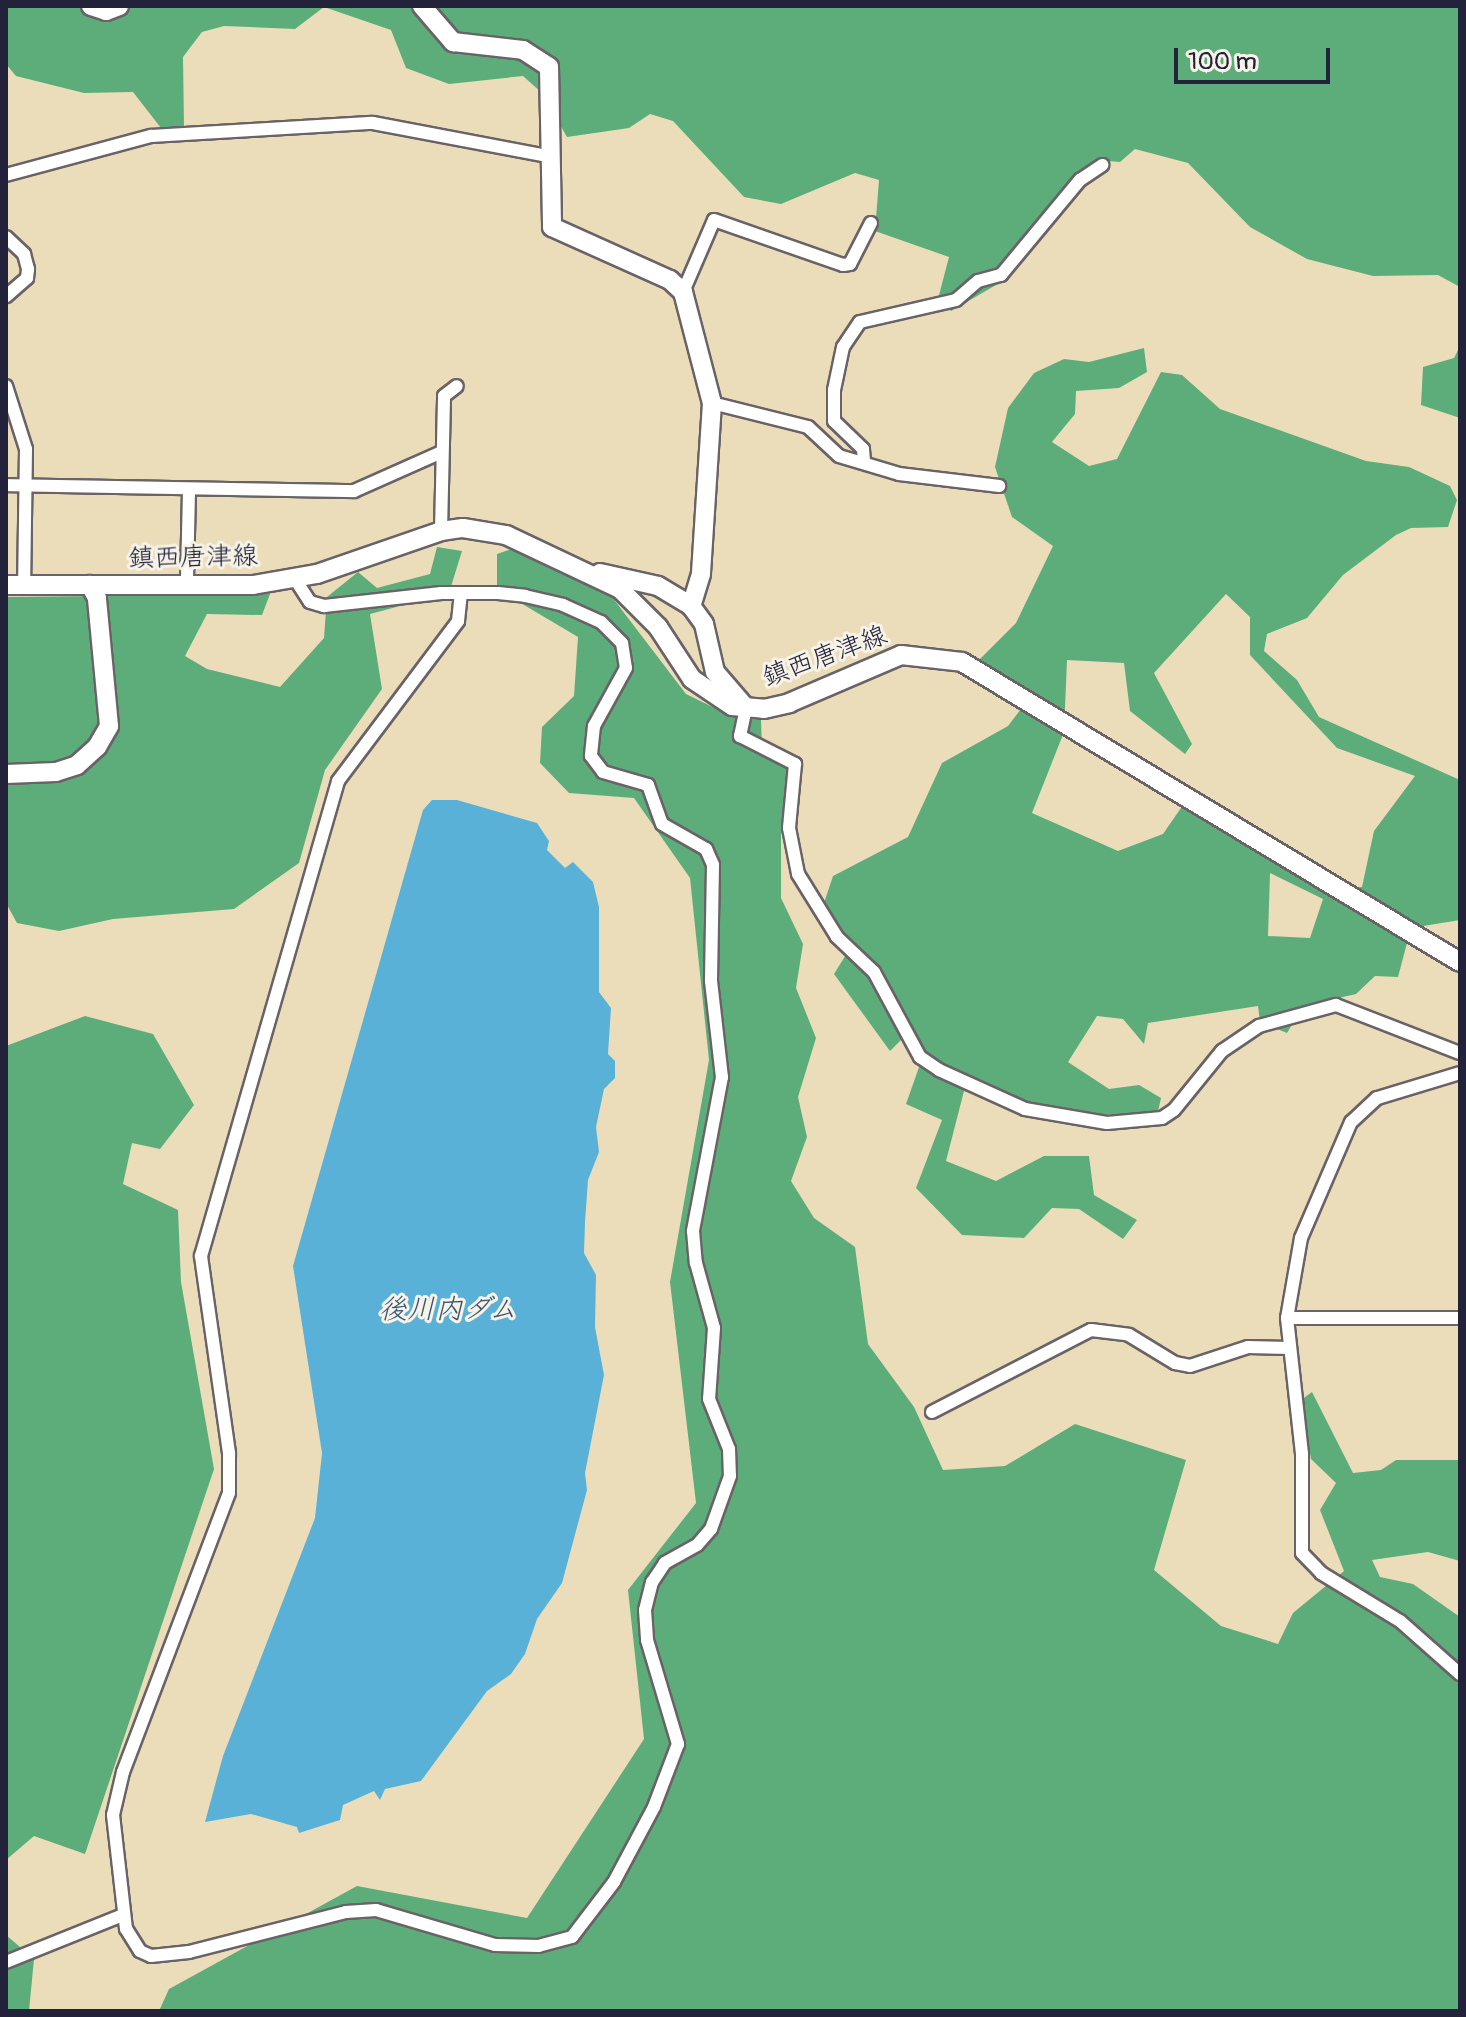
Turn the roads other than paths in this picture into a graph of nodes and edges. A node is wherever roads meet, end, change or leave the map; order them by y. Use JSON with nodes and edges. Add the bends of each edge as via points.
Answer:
{"nodes":[{"id":1,"x":91,"y":6,"type":"edge"},
{"id":2,"x":119,"y":6,"type":"edge"},
{"id":3,"x":422,"y":6,"type":"edge"},
{"id":4,"x":548,"y":156,"type":"junction"},
{"id":5,"x":1102,"y":165,"type":"dead end"},
{"id":6,"x":6,"y":175,"type":"edge"},
{"id":7,"x":871,"y":223,"type":"dead end"},
{"id":8,"x":6,"y":237,"type":"edge"},
{"id":9,"x":683,"y":292,"type":"junction"},
{"id":10,"x":6,"y":296,"type":"edge"},
{"id":11,"x":6,"y":386,"type":"edge"},
{"id":12,"x":457,"y":386,"type":"dead end"},
{"id":13,"x":712,"y":403,"type":"junction"},
{"id":14,"x":442,"y":452,"type":"junction"},
{"id":15,"x":864,"y":461,"type":"junction"},
{"id":16,"x":6,"y":485,"type":"edge"},
{"id":17,"x":27,"y":486,"type":"junction"},
{"id":18,"x":999,"y":486,"type":"dead end"},
{"id":19,"x":189,"y":489,"type":"junction"},
{"id":20,"x":441,"y":531,"type":"junction"},
{"id":21,"x":590,"y":573,"type":"junction"},
{"id":22,"x":187,"y":579,"type":"dead end"},
{"id":23,"x":295,"y":579,"type":"junction"},
{"id":24,"x":15,"y":585,"type":"edge"},
{"id":25,"x":90,"y":585,"type":"junction"},
{"id":26,"x":461,"y":593,"type":"junction"},
{"id":27,"x":691,"y":606,"type":"junction"},
{"id":28,"x":746,"y":708,"type":"junction"},
{"id":29,"x":6,"y":774,"type":"edge"},
{"id":30,"x":1460,"y":962,"type":"edge"},
{"id":31,"x":1460,"y":1053,"type":"edge"},
{"id":32,"x":1460,"y":1073,"type":"edge"},
{"id":33,"x":1287,"y":1318,"type":"junction"},
{"id":34,"x":1460,"y":1318,"type":"edge"},
{"id":35,"x":1289,"y":1348,"type":"junction"},
{"id":36,"x":932,"y":1412,"type":"dead end"},
{"id":37,"x":1460,"y":1674,"type":"edge"},
{"id":38,"x":123,"y":1915,"type":"junction"},
{"id":39,"x":6,"y":1962,"type":"edge"}],
"edges":[{"from":1,"to":2,"type":"main road","via":[[106,11]]},
{"from":3,"to":4,"type":"main road","via":[[453,42],[523,50],[549,67]]},
{"from":4,"to":6,"type":"street","via":[[373,123],[151,136]]},
{"from":4,"to":9,"type":"main road","via":[[552,227],[670,280]]},
{"from":5,"to":15,"type":"street","via":[[1080,180],[1001,275],[978,281],[956,300],[860,322],[843,347],[834,421],[863,449]]},
{"from":7,"to":9,"type":"street","via":[[850,264],[843,265],[714,220]]},
{"from":8,"to":10,"type":"street","via":[[24,254],[28,269],[27,278]]},
{"from":9,"to":13,"type":"main road"},
{"from":11,"to":17,"type":"street","via":[[26,449]]},
{"from":12,"to":14,"type":"street","via":[[444,396]]},
{"from":13,"to":15,"type":"street","via":[[808,427],[831,452]]},
{"from":13,"to":27,"type":"main road","via":[[701,574]]},
{"from":14,"to":19,"type":"street","via":[[354,491]]},
{"from":14,"to":20,"type":"street"},
{"from":15,"to":18,"type":"street","via":[[899,474]]},
{"from":16,"to":17,"type":"street"},
{"from":17,"to":19,"type":"street"},
{"from":17,"to":24,"type":"street"},
{"from":19,"to":22,"type":"street"},
{"from":20,"to":21,"type":"main road","name":"鎮西唐津線","via":[[506,535]]},
{"from":20,"to":23,"type":"main road","name":"鎮西唐津線"},
{"from":21,"to":27,"type":"main road","via":[[658,586]]},
{"from":21,"to":28,"type":"main road","name":"鎮西唐津線","via":[[638,604],[708,693]]},
{"from":23,"to":25,"type":"main road","name":"鎮西唐津線","via":[[253,585]]},
{"from":23,"to":26,"type":"street","via":[[310,602],[324,606]]},
{"from":24,"to":25,"type":"main road","name":"鎮西唐津線"},
{"from":25,"to":29,"type":"main road","via":[[97,598],[109,726],[97,747],[77,765],[56,772]]},
{"from":26,"to":38,"type":"street","via":[[458,621],[338,781],[201,1256],[229,1453],[229,1493],[117,1792],[113,1815]]},
{"from":26,"to":38,"type":"street","via":[[525,596],[563,605],[614,632],[622,643],[626,668],[594,726],[591,756],[603,772],[648,785],[662,824],[706,849],[713,865],[711,981],[722,1077],[693,1231],[714,1328],[709,1399],[732,1463],[711,1529],[697,1545],[665,1563],[652,1582],[645,1610],[647,1640],[678,1744],[654,1807],[614,1882],[583,1927],[557,1944],[470,1940],[376,1910],[346,1912],[189,1952],[151,1956],[133,1942]]},
{"from":27,"to":28,"type":"main road","via":[[704,624],[715,672]]},
{"from":28,"to":30,"type":"main road","name":"鎮西唐津線","via":[[789,703],[901,655],[962,662]]},
{"from":28,"to":31,"type":"street","via":[[740,736],[795,764],[789,828],[798,874],[837,937],[874,972],[920,1057],[939,1070],[1025,1109],[1107,1123],[1162,1118],[1222,1051],[1259,1026],[1336,1005]]},
{"from":32,"to":33,"type":"street","via":[[1377,1098],[1351,1122],[1301,1238]]},
{"from":33,"to":34,"type":"street"},
{"from":33,"to":35,"type":"street"},
{"from":35,"to":36,"type":"street","via":[[1248,1347],[1190,1366],[1175,1363],[1129,1335],[1091,1330]]},
{"from":35,"to":37,"type":"street","via":[[1302,1454],[1302,1553],[1321,1573],[1400,1621]]},
{"from":38,"to":39,"type":"street"}]}
